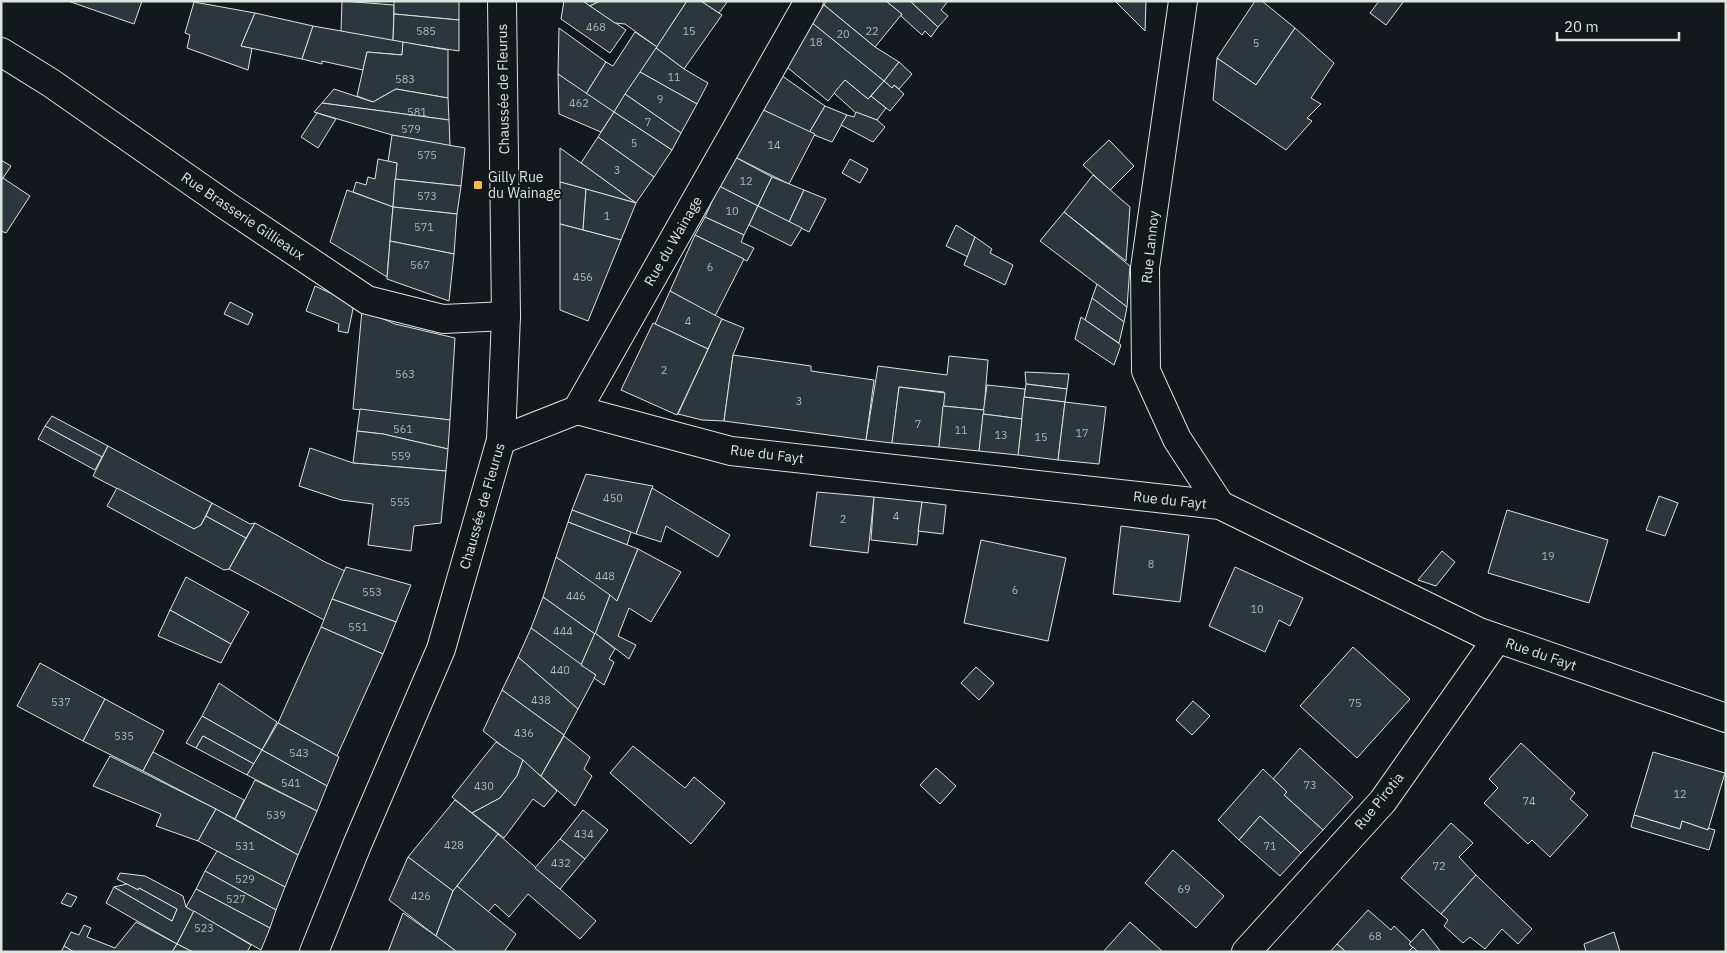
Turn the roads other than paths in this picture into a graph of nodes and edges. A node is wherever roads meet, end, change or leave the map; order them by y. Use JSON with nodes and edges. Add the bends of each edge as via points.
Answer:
{"nodes":[{"id":1,"x":502,"y":1,"type":"edge"},
{"id":2,"x":809,"y":1,"type":"edge"},
{"id":3,"x":1183,"y":1,"type":"edge"},
{"id":4,"x":1,"y":52,"type":"edge"},
{"id":5,"x":506,"y":316,"type":"junction"},
{"id":6,"x":577,"y":410,"type":"junction"},
{"id":7,"x":501,"y":440,"type":"junction"},
{"id":8,"x":1220,"y":505,"type":"junction"},
{"id":9,"x":1497,"y":639,"type":"junction"},
{"id":10,"x":1726,"y":718,"type":"edge"},
{"id":11,"x":314,"y":952,"type":"edge"},
{"id":12,"x":1246,"y":952,"type":"edge"}],
"edges":[{"from":1,"to":5,"type":"street","name":"Chaussée de Fleurus"},
{"from":2,"to":6,"type":"street","name":"Rue du Wainage"},
{"from":3,"to":8,"type":"street","name":"Rue Lannoy","via":[[1144,268],[1146,371],[1177,439]]},
{"from":4,"to":5,"type":"street","name":"Rue Brasserie Gillieaux","via":[[52,83],[367,300],[443,319]]},
{"from":5,"to":7,"type":"street","name":"Chaussée de Fleurus"},
{"from":6,"to":7,"type":"street"},
{"from":6,"to":8,"type":"street","name":"Rue du Fayt","via":[[731,451]]},
{"from":7,"to":11,"type":"street","name":"Chaussée de Fleurus","via":[[441,649],[356,845]]},
{"from":8,"to":9,"type":"street","name":"Rue du Fayt"},
{"from":9,"to":10,"type":"street","name":"Rue du Fayt"},
{"from":9,"to":12,"type":"street","name":"Rue Pirotia","via":[[1383,801]]}]}
